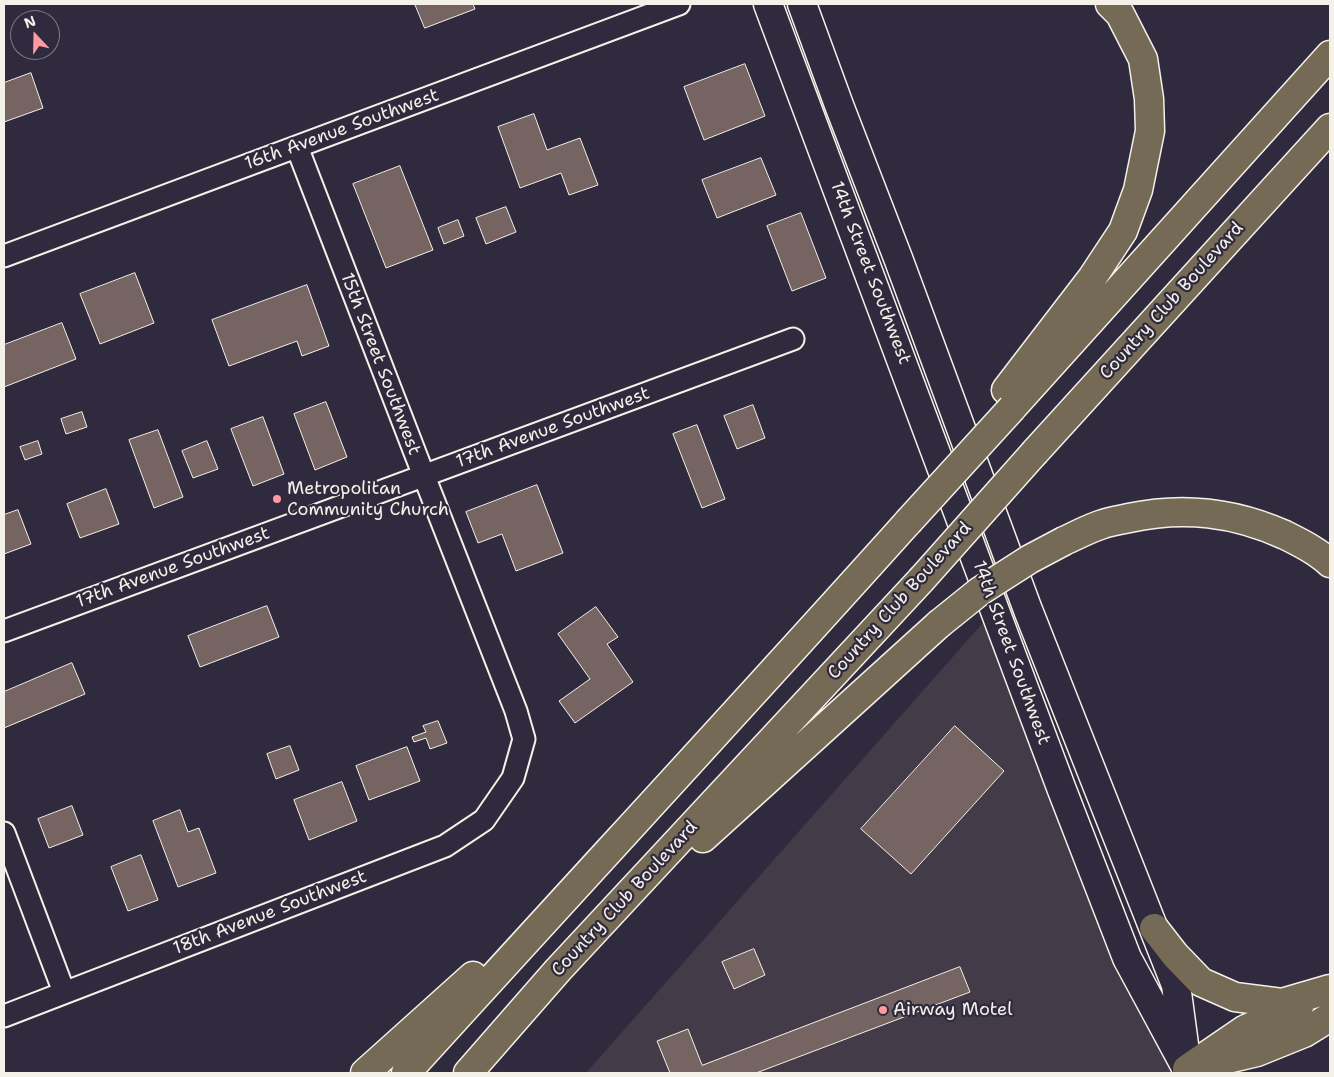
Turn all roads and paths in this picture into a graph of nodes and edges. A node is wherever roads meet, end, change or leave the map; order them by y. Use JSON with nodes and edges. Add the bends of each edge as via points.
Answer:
{"nodes":[{"id":1,"x":679,"y":4,"type":"edge"},
{"id":2,"x":768,"y":4,"type":"edge"},
{"id":3,"x":802,"y":4,"type":"edge"},
{"id":4,"x":1110,"y":4,"type":"edge"},
{"id":5,"x":1330,"y":55,"type":"edge"},
{"id":6,"x":1330,"y":128,"type":"edge"},
{"id":7,"x":297,"y":147,"type":"junction"},
{"id":8,"x":4,"y":256,"type":"edge"},
{"id":9,"x":793,"y":339,"type":"dead end"},
{"id":10,"x":1009,"y":399,"type":"junction"},
{"id":11,"x":424,"y":476,"type":"junction"},
{"id":12,"x":1330,"y":563,"type":"edge"},
{"id":13,"x":4,"y":630,"type":"edge"},
{"id":14,"x":513,"y":778,"type":"joint"},
{"id":15,"x":4,"y":833,"type":"edge"},
{"id":16,"x":588,"y":873,"type":"junction"},
{"id":17,"x":1154,"y":928,"type":"junction"},
{"id":18,"x":558,"y":970,"type":"junction"},
{"id":19,"x":1330,"y":989,"type":"edge"},
{"id":20,"x":64,"y":992,"type":"junction"},
{"id":21,"x":4,"y":1016,"type":"edge"},
{"id":22,"x":1330,"y":1017,"type":"edge"},
{"id":23,"x":1188,"y":1071,"type":"edge"},
{"id":24,"x":365,"y":1073,"type":"edge"},
{"id":25,"x":406,"y":1073,"type":"edge"},
{"id":26,"x":468,"y":1073,"type":"edge"}],
"edges":[{"from":1,"to":7,"type":"street","name":"16th Avenue Southwest"},
{"from":2,"to":23,"type":"street","name":"14th Street Southwest","via":[[1127,958]]},
{"from":3,"to":17,"type":"street","name":"14th Street Southwest","via":[[1028,610]]},
{"from":4,"to":10,"type":"highway","via":[[1120,14],[1143,60],[1149,98],[1150,131],[1138,190],[1123,231]]},
{"from":5,"to":10,"type":"highway"},
{"from":6,"to":18,"type":"highway","name":"Country Club Boulevard","bridge":true,"via":[[920,580]]},
{"from":7,"to":8,"type":"street","name":"16th Avenue Southwest"},
{"from":7,"to":11,"type":"street","name":"15th Street Southwest"},
{"from":9,"to":11,"type":"street","name":"17th Avenue Southwest"},
{"from":10,"to":16,"type":"highway","bridge":true,"via":[[908,522]]},
{"from":11,"to":13,"type":"street","name":"17th Avenue Southwest"},
{"from":11,"to":14,"type":"street","name":"15th Street Southwest","via":[[513,702],[524,739]]},
{"from":12,"to":18,"type":"highway","bridge":true,"via":[[1302,543],[1273,530],[1214,513],[1177,511],[1140,516],[1102,524],[1064,541],[980,592],[939,624]]},
{"from":14,"to":20,"type":"street","name":"18th Avenue Southwest","via":[[484,820],[444,846]]},
{"from":15,"to":20,"type":"street"},
{"from":16,"to":24,"type":"highway"},
{"from":16,"to":25,"type":"highway"},
{"from":17,"to":19,"type":"highway","via":[[1175,956],[1201,982],[1235,997],[1282,1003]]},
{"from":17,"to":23,"type":"street","name":"14th Street Southwest","via":[[1176,984]]},
{"from":18,"to":26,"type":"highway","name":"Country Club Boulevard"},
{"from":19,"to":23,"type":"highway","via":[[1244,1030]]},
{"from":20,"to":21,"type":"street","name":"18th Avenue Southwest"},
{"from":22,"to":23,"type":"highway","via":[[1304,1033],[1257,1052]]}]}
